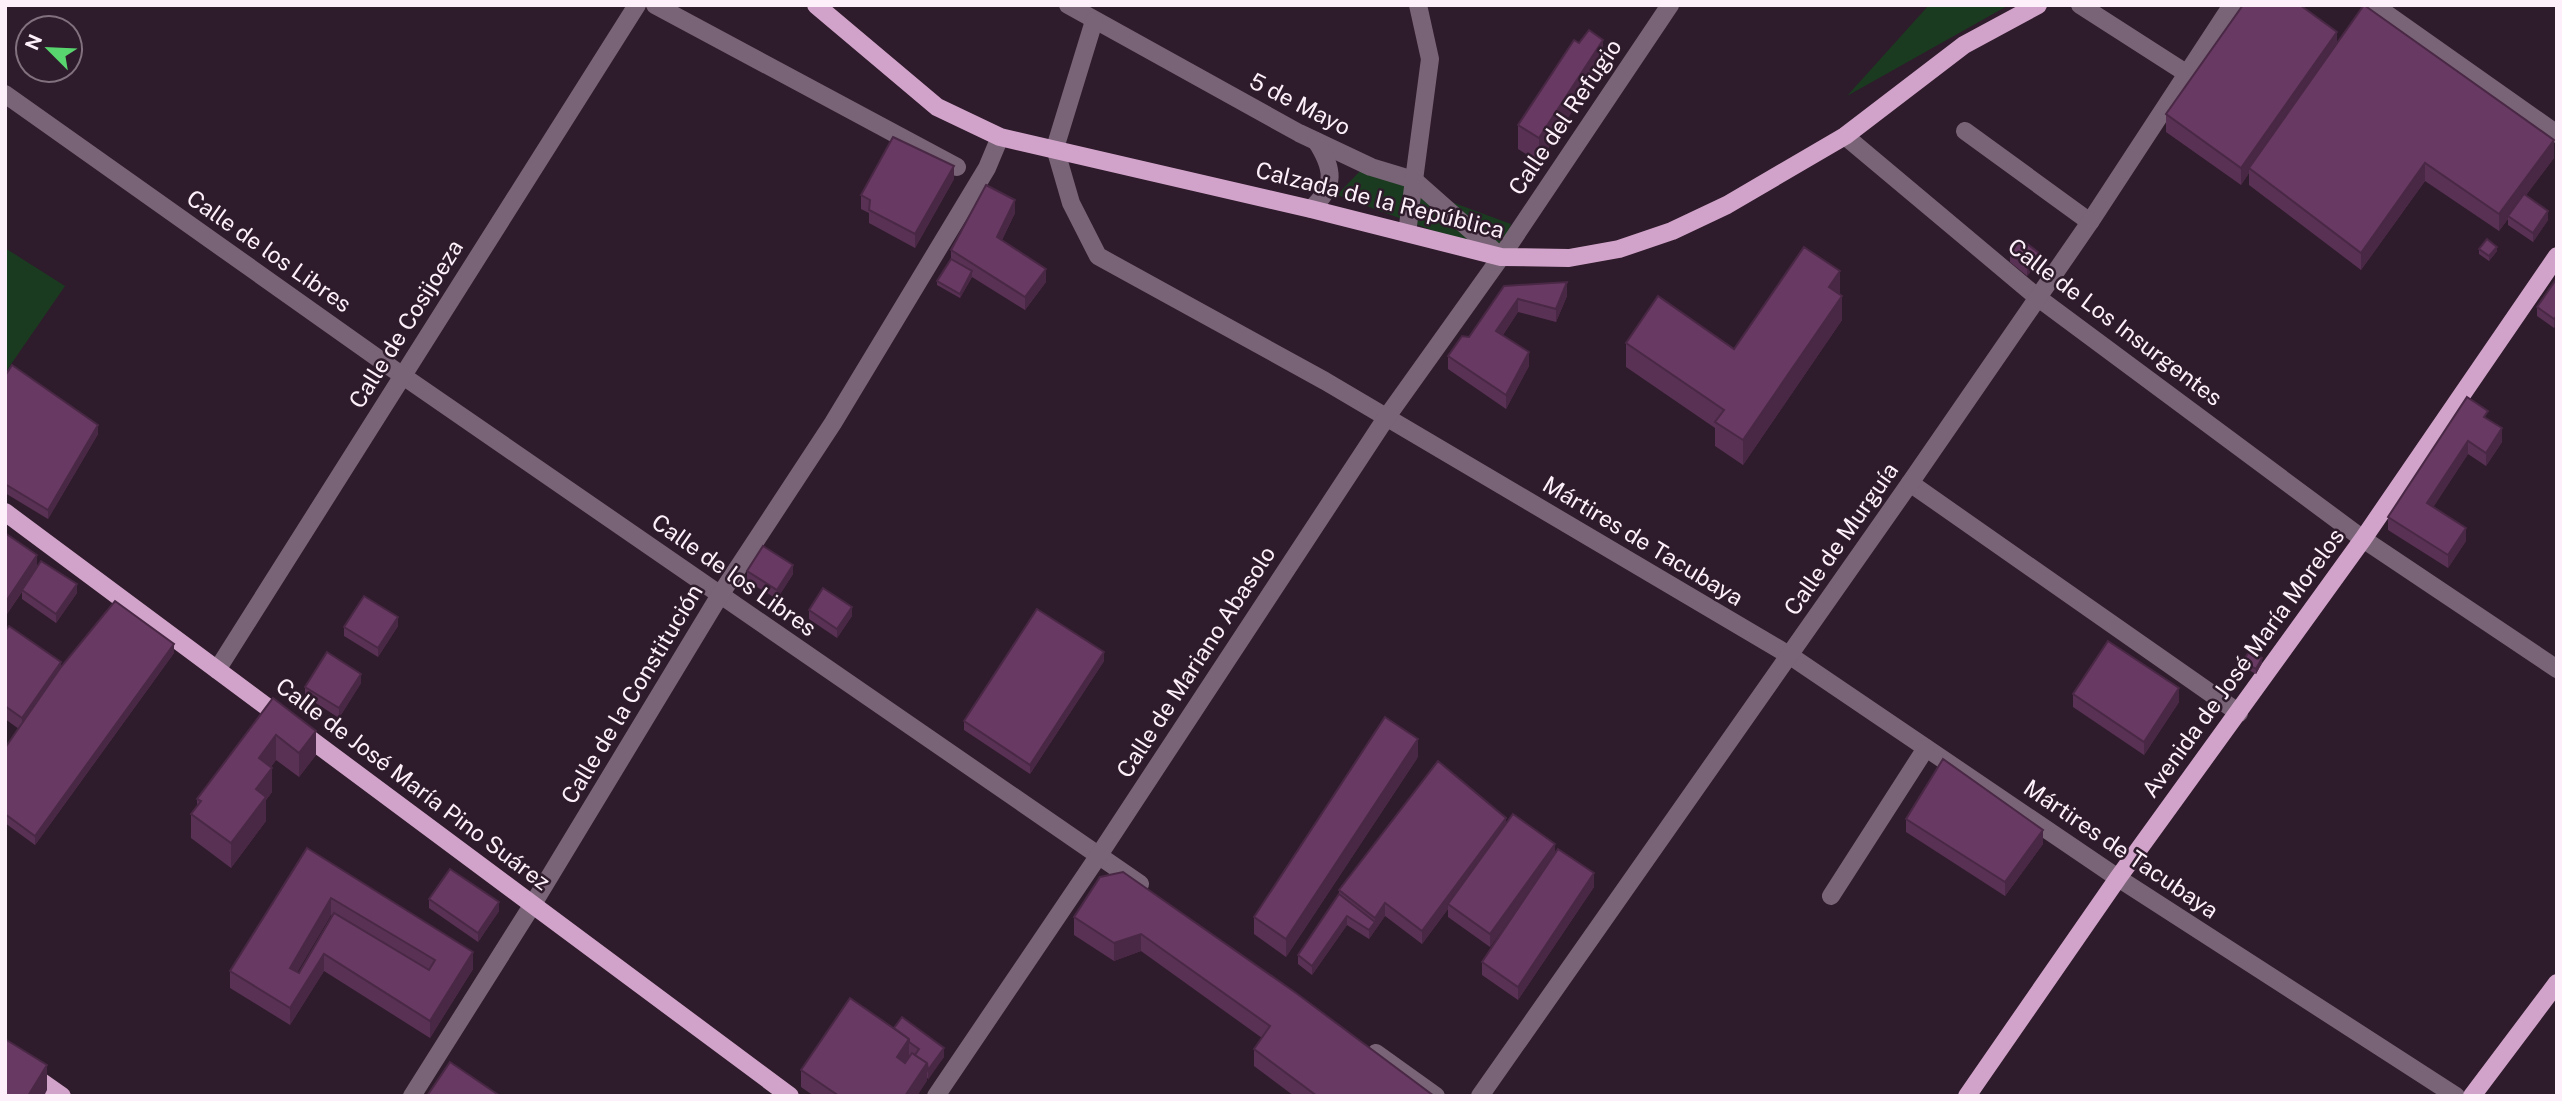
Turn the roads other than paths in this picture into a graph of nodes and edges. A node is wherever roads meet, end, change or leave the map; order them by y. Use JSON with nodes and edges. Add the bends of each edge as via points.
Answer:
{"nodes":[{"id":1,"x":637,"y":5,"type":"edge"},
{"id":2,"x":654,"y":5,"type":"edge"},
{"id":3,"x":816,"y":5,"type":"edge"},
{"id":4,"x":1068,"y":5,"type":"edge"},
{"id":5,"x":1418,"y":5,"type":"edge"},
{"id":6,"x":1670,"y":5,"type":"edge"},
{"id":7,"x":2039,"y":5,"type":"edge"},
{"id":8,"x":2080,"y":5,"type":"edge"},
{"id":9,"x":2232,"y":5,"type":"edge"},
{"id":10,"x":2374,"y":5,"type":"edge"},
{"id":11,"x":1094,"y":21,"type":"junction"},
{"id":12,"x":2186,"y":73,"type":"junction"},
{"id":13,"x":5,"y":94,"type":"edge"},
{"id":14,"x":1965,"y":131,"type":"dead end"},
{"id":15,"x":2557,"y":134,"type":"edge"},
{"id":16,"x":1845,"y":136,"type":"junction"},
{"id":17,"x":1000,"y":137,"type":"junction"},
{"id":18,"x":1316,"y":141,"type":"junction"},
{"id":19,"x":1055,"y":148,"type":"junction"},
{"id":20,"x":957,"y":167,"type":"edge"},
{"id":21,"x":1413,"y":180,"type":"junction"},
{"id":22,"x":1311,"y":209,"type":"junction"},
{"id":23,"x":2090,"y":222,"type":"junction"},
{"id":24,"x":1408,"y":233,"type":"junction"},
{"id":25,"x":2557,"y":256,"type":"edge"},
{"id":26,"x":1501,"y":257,"type":"junction"},
{"id":27,"x":2037,"y":297,"type":"junction"},
{"id":28,"x":402,"y":376,"type":"junction"},
{"id":29,"x":1386,"y":418,"type":"junction"},
{"id":30,"x":1910,"y":483,"type":"junction"},
{"id":31,"x":5,"y":512,"type":"edge"},
{"id":32,"x":2363,"y":539,"type":"junction"},
{"id":33,"x":720,"y":595,"type":"junction"},
{"id":34,"x":1789,"y":655,"type":"junction"},
{"id":35,"x":2557,"y":669,"type":"edge"},
{"id":36,"x":217,"y":670,"type":"junction"},
{"id":37,"x":2239,"y":713,"type":"junction"},
{"id":38,"x":1926,"y":748,"type":"junction"},
{"id":39,"x":1099,"y":855,"type":"junction"},
{"id":40,"x":2118,"y":878,"type":"junction"},
{"id":41,"x":1154,"y":895,"type":"edge"},
{"id":42,"x":1831,"y":896,"type":"dead end"},
{"id":43,"x":533,"y":904,"type":"junction"},
{"id":44,"x":2557,"y":983,"type":"edge"},
{"id":45,"x":1356,"y":1039,"type":"edge"},
{"id":46,"x":5,"y":1056,"type":"edge"},
{"id":47,"x":62,"y":1096,"type":"edge"},
{"id":48,"x":412,"y":1096,"type":"edge"},
{"id":49,"x":790,"y":1096,"type":"edge"},
{"id":50,"x":936,"y":1096,"type":"edge"},
{"id":51,"x":1436,"y":1096,"type":"edge"},
{"id":52,"x":1480,"y":1096,"type":"edge"},
{"id":53,"x":1967,"y":1096,"type":"edge"},
{"id":54,"x":2456,"y":1096,"type":"edge"},
{"id":55,"x":2472,"y":1096,"type":"edge"}],
"edges":[{"from":1,"to":28,"type":"street","name":"Calle de Cosijoeza"},
{"from":2,"to":20,"type":"street"},
{"from":3,"to":17,"type":"main road","name":"Calzada de la República","via":[[937,107]]},
{"from":4,"to":11,"type":"street","name":"5 de Mayo"},
{"from":5,"to":21,"type":"street","via":[[1430,59]]},
{"from":6,"to":26,"type":"street","name":"Calle del Refugio"},
{"from":7,"to":16,"type":"main road","name":"Calzada de la República","via":[[1964,45]]},
{"from":8,"to":12,"type":"street"},
{"from":9,"to":12,"type":"street","name":"Calle de Murguía"},
{"from":10,"to":15,"type":"street"},
{"from":11,"to":18,"type":"street","name":"5 de Mayo"},
{"from":11,"to":19,"type":"street"},
{"from":12,"to":23,"type":"street","name":"Calle de Murguía"},
{"from":13,"to":28,"type":"street","name":"Calle de los Libres"},
{"from":14,"to":23,"type":"street"},
{"from":16,"to":26,"type":"main road","name":"Calzada de la República","via":[[1727,205],[1672,231],[1619,249],[1569,258]]},
{"from":16,"to":27,"type":"street","name":"Calle de Los Insurgentes"},
{"from":17,"to":19,"type":"main road","name":"Calzada de la República"},
{"from":17,"to":33,"type":"street","name":"Calle de la Constitución","via":[[987,167],[833,423]]},
{"from":18,"to":21,"type":"street","name":"5 de Mayo","via":[[1371,167]]},
{"from":18,"to":22,"type":"street","via":[[1330,177],[1326,195]]},
{"from":19,"to":22,"type":"main road","name":"Calzada de la República"},
{"from":19,"to":29,"type":"street","name":"Mártires de Tacubaya","via":[[1071,203],[1098,256]]},
{"from":21,"to":24,"type":"street"},
{"from":21,"to":26,"type":"street","name":"5 de Mayo"},
{"from":22,"to":24,"type":"main road","name":"Calzada de la República"},
{"from":23,"to":27,"type":"street","name":"Calle de Murguía"},
{"from":24,"to":26,"type":"main road","name":"Calzada de la República"},
{"from":25,"to":32,"type":"main road","name":"Avenida de José María Morelos"},
{"from":26,"to":29,"type":"street","name":"Calle de Mariano Abasolo"},
{"from":27,"to":30,"type":"street","name":"Calle de Murguía"},
{"from":27,"to":32,"type":"street","name":"Calle de Los Insurgentes"},
{"from":28,"to":33,"type":"street","name":"Calle de los Libres"},
{"from":28,"to":36,"type":"street","name":"Calle de Cosijoeza"},
{"from":29,"to":34,"type":"street","name":"Mártires de Tacubaya"},
{"from":29,"to":39,"type":"street","name":"Calle de Mariano Abasolo"},
{"from":30,"to":34,"type":"street","name":"Calle de Murguía"},
{"from":30,"to":37,"type":"street"},
{"from":31,"to":36,"type":"main road","name":"Calle de José María Pino Suárez"},
{"from":32,"to":35,"type":"street","name":"Calle de Los Insurgentes"},
{"from":32,"to":37,"type":"main road","name":"Avenida de José María Morelos"},
{"from":33,"to":39,"type":"street","name":"Calle de los Libres"},
{"from":33,"to":43,"type":"street","name":"Calle de la Constitución"},
{"from":34,"to":38,"type":"street","name":"Mártires de Tacubaya"},
{"from":34,"to":52,"type":"street","name":"Calle de Murguía"},
{"from":36,"to":43,"type":"main road","name":"Calle de José María Pino Suárez"},
{"from":37,"to":40,"type":"main road","name":"Avenida de José María Morelos"},
{"from":38,"to":40,"type":"street","name":"Mártires de Tacubaya"},
{"from":38,"to":42,"type":"street"},
{"from":39,"to":41,"type":"street","name":"Calle de los Libres"},
{"from":39,"to":50,"type":"street","name":"Calle de Mariano Abasolo"},
{"from":40,"to":53,"type":"main road","name":"Avenida de José María Morelos"},
{"from":40,"to":54,"type":"street","name":"Mártires de Tacubaya"},
{"from":43,"to":48,"type":"street","name":"Calle de la Constitución"},
{"from":43,"to":49,"type":"main road","name":"Calle de José María Pino Suárez"},
{"from":44,"to":55,"type":"main road"},
{"from":45,"to":51,"type":"street"},
{"from":46,"to":47,"type":"main road"}]}
